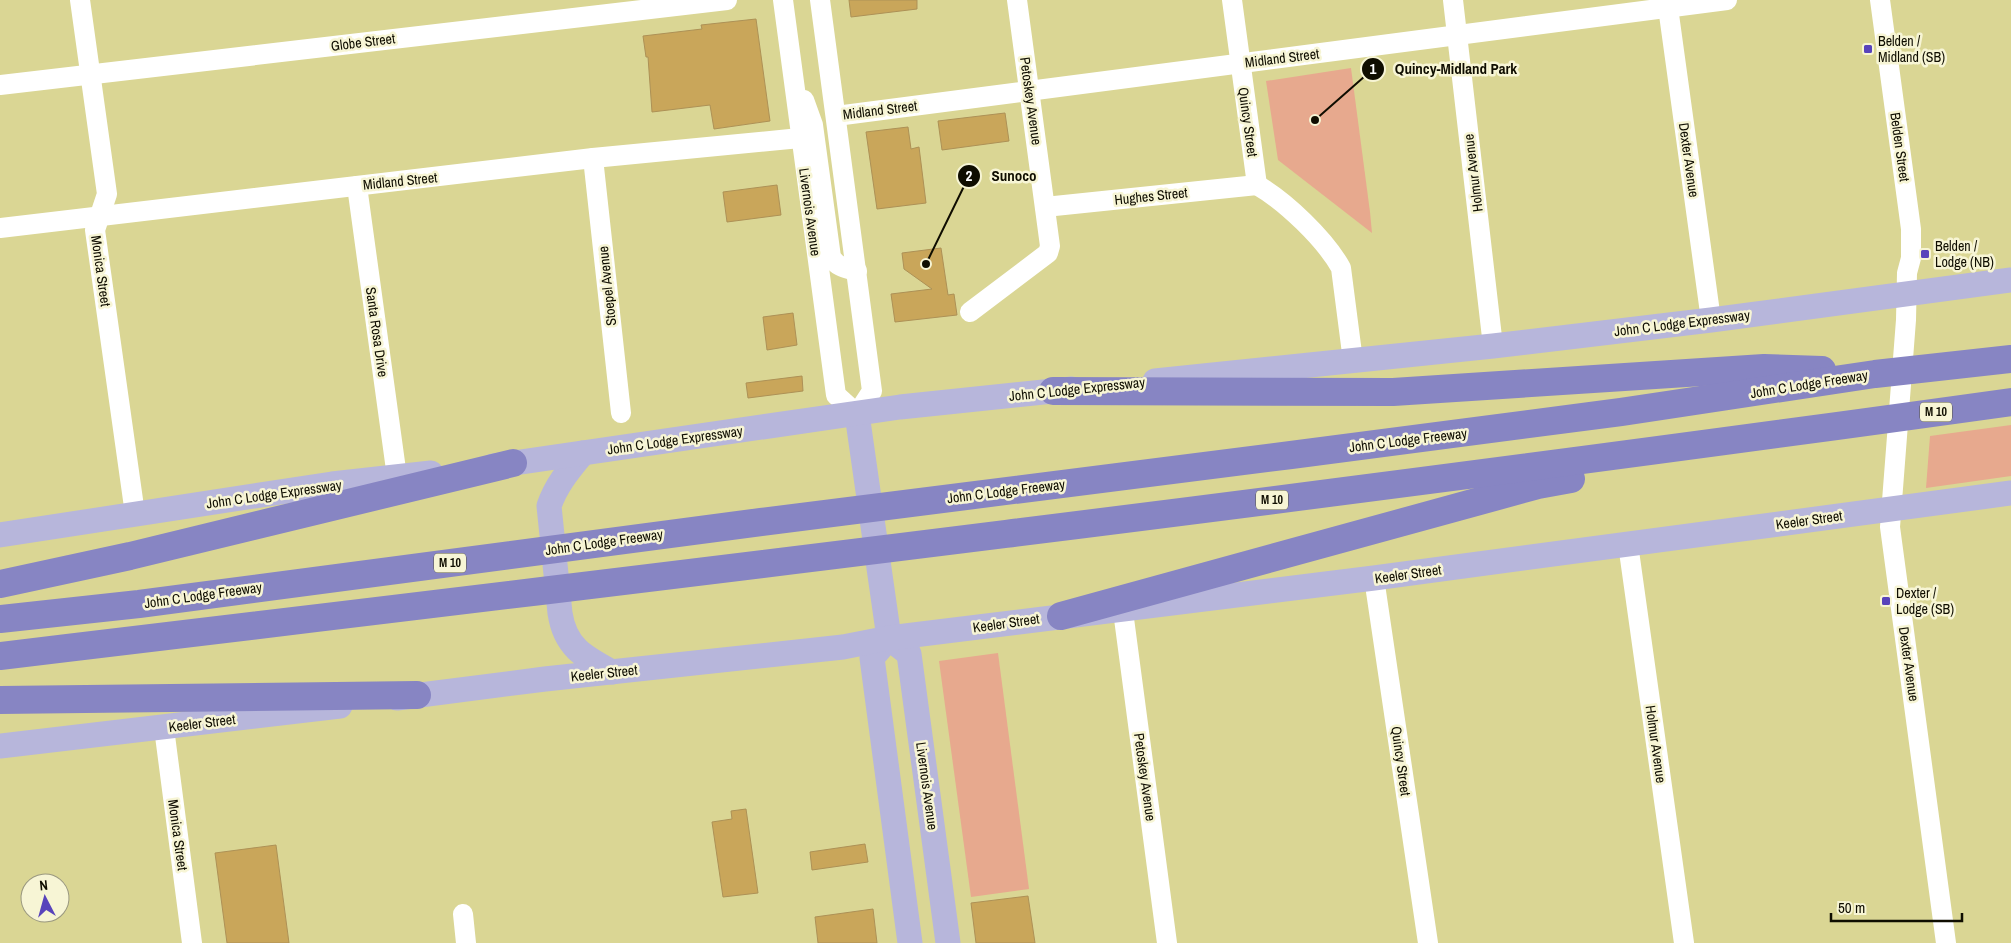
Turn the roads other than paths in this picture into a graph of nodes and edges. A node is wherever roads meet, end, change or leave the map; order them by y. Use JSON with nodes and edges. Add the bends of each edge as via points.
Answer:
{"nodes":[{"id":1,"x":80,"y":0,"type":"edge"},
{"id":2,"x":727,"y":0,"type":"edge"},
{"id":3,"x":783,"y":0,"type":"edge"},
{"id":4,"x":820,"y":0,"type":"edge"},
{"id":5,"x":1017,"y":0,"type":"edge"},
{"id":6,"x":1232,"y":0,"type":"edge"},
{"id":7,"x":1454,"y":0,"type":"edge"},
{"id":8,"x":1727,"y":0,"type":"edge"},
{"id":9,"x":1880,"y":0,"type":"edge"},
{"id":10,"x":1668,"y":4,"type":"edge"},
{"id":11,"x":1457,"y":36,"type":"junction"},
{"id":12,"x":791,"y":60,"type":"junction"},
{"id":13,"x":1240,"y":63,"type":"junction"},
{"id":14,"x":91,"y":74,"type":"junction"},
{"id":15,"x":0,"y":85,"type":"edge"},
{"id":16,"x":1030,"y":91,"type":"junction"},
{"id":17,"x":836,"y":116,"type":"junction"},
{"id":18,"x":800,"y":138,"type":"junction"},
{"id":19,"x":593,"y":158,"type":"junction"},
{"id":20,"x":1257,"y":185,"type":"junction"},
{"id":21,"x":357,"y":186,"type":"junction"},
{"id":22,"x":1045,"y":207,"type":"junction"},
{"id":23,"x":98,"y":217,"type":"junction"},
{"id":24,"x":0,"y":228,"type":"edge"},
{"id":25,"x":857,"y":271,"type":"junction"},
{"id":26,"x":2011,"y":280,"type":"edge"},
{"id":27,"x":1906,"y":294,"type":"junction"},
{"id":28,"x":970,"y":312,"type":"dead end"},
{"id":29,"x":1711,"y":320,"type":"junction"},
{"id":30,"x":1493,"y":346,"type":"junction"},
{"id":31,"x":2011,"y":358,"type":"edge"},
{"id":32,"x":1352,"y":361,"type":"junction"},
{"id":33,"x":1876,"y":374,"type":"junction"},
{"id":34,"x":1054,"y":391,"type":"junction"},
{"id":35,"x":2011,"y":402,"type":"edge"},
{"id":36,"x":621,"y":413,"type":"dead end"},
{"id":37,"x":857,"y":414,"type":"junction"},
{"id":38,"x":1723,"y":442,"type":"junction"},
{"id":39,"x":583,"y":453,"type":"junction"},
{"id":40,"x":513,"y":464,"type":"junction"},
{"id":41,"x":397,"y":477,"type":"junction"},
{"id":42,"x":2011,"y":493,"type":"edge"},
{"id":43,"x":1892,"y":509,"type":"junction"},
{"id":44,"x":135,"y":514,"type":"junction"},
{"id":45,"x":0,"y":535,"type":"edge"},
{"id":46,"x":1628,"y":544,"type":"junction"},
{"id":47,"x":1374,"y":578,"type":"junction"},
{"id":48,"x":0,"y":584,"type":"edge"},
{"id":49,"x":1123,"y":611,"type":"junction"},
{"id":50,"x":1061,"y":616,"type":"junction"},
{"id":51,"x":0,"y":619,"type":"edge"},
{"id":52,"x":889,"y":638,"type":"junction"},
{"id":53,"x":0,"y":656,"type":"edge"},
{"id":54,"x":612,"y":672,"type":"junction"},
{"id":55,"x":417,"y":695,"type":"junction"},
{"id":56,"x":0,"y":700,"type":"edge"},
{"id":57,"x":164,"y":728,"type":"junction"},
{"id":58,"x":0,"y":746,"type":"edge"},
{"id":59,"x":895,"y":829,"type":"junction"},
{"id":60,"x":463,"y":914,"type":"dead end"},
{"id":61,"x":192,"y":943,"type":"edge"},
{"id":62,"x":466,"y":943,"type":"edge"},
{"id":63,"x":910,"y":943,"type":"edge"},
{"id":64,"x":935,"y":943,"type":"edge"},
{"id":65,"x":948,"y":943,"type":"edge"},
{"id":66,"x":1168,"y":943,"type":"edge"},
{"id":67,"x":1428,"y":943,"type":"edge"},
{"id":68,"x":1684,"y":943,"type":"edge"},
{"id":69,"x":1946,"y":943,"type":"edge"}],
"edges":[{"from":1,"to":14,"type":"street","name":"Monica Street"},
{"from":2,"to":14,"type":"street","name":"Globe Street"},
{"from":3,"to":12,"type":"street","name":"Livernois Avenue"},
{"from":4,"to":17,"type":"street"},
{"from":5,"to":16,"type":"street","name":"Petoskey Avenue"},
{"from":6,"to":13,"type":"street","name":"Quincy Street"},
{"from":7,"to":11,"type":"street","name":"Holmur Avenue"},
{"from":8,"to":10,"type":"street","name":"Midland Street"},
{"from":9,"to":27,"type":"street","name":"Belden Street","via":[[1911,229]]},
{"from":10,"to":11,"type":"street","name":"Midland Street"},
{"from":10,"to":29,"type":"street","name":"Dexter Avenue"},
{"from":11,"to":13,"type":"street","name":"Midland Street"},
{"from":11,"to":30,"type":"street","name":"Holmur Avenue"},
{"from":12,"to":18,"type":"street","name":"Livernois Avenue"},
{"from":12,"to":25,"type":"street","via":[[813,125],[831,257],[843,268]]},
{"from":13,"to":16,"type":"street","name":"Midland Street"},
{"from":13,"to":20,"type":"street","name":"Quincy Street"},
{"from":14,"to":15,"type":"street","name":"Globe Street"},
{"from":14,"to":23,"type":"street","name":"Monica Street","via":[[107,194]]},
{"from":16,"to":17,"type":"street","name":"Midland Street"},
{"from":16,"to":22,"type":"street","name":"Petoskey Avenue"},
{"from":17,"to":25,"type":"street"},
{"from":18,"to":19,"type":"street","name":"Midland Street"},
{"from":18,"to":37,"type":"street","name":"Livernois Avenue","via":[[836,395]]},
{"from":19,"to":21,"type":"street","name":"Midland Street"},
{"from":19,"to":36,"type":"street","name":"Stoepel Avenue"},
{"from":20,"to":22,"type":"street","name":"Hughes Street"},
{"from":20,"to":32,"type":"street","via":[[1295,215],[1334,256],[1341,268]]},
{"from":21,"to":23,"type":"street","name":"Midland Street"},
{"from":21,"to":41,"type":"street","name":"Santa Rosa Drive"},
{"from":22,"to":28,"type":"street","name":"Petoskey Avenue","via":[[1048,253]]},
{"from":23,"to":24,"type":"street","name":"Midland Street"},
{"from":23,"to":44,"type":"street","name":"Monica Street","via":[[96,230]]},
{"from":25,"to":37,"type":"street","via":[[872,391]]},
{"from":26,"to":27,"type":"main road","name":"John C Lodge Expressway"},
{"from":27,"to":29,"type":"main road","name":"John C Lodge Expressway"},
{"from":27,"to":43,"type":"street","name":"Dexter Avenue"},
{"from":29,"to":30,"type":"main road","name":"John C Lodge Expressway"},
{"from":30,"to":32,"type":"main road","name":"John C Lodge Expressway"},
{"from":31,"to":33,"type":"highway","name":"John C Lodge Freeway","number":"M 10"},
{"from":32,"to":34,"type":"main road","name":"John C Lodge Expressway"},
{"from":33,"to":34,"type":"highway","via":[[1764,368],[1393,392]]},
{"from":33,"to":51,"type":"highway","name":"John C Lodge Freeway","number":"M 10","via":[[1320,452],[139,604]]},
{"from":34,"to":37,"type":"main road","name":"John C Lodge Expressway"},
{"from":35,"to":38,"type":"highway","number":"M 10"},
{"from":37,"to":39,"type":"main road","name":"John C Lodge Expressway"},
{"from":37,"to":52,"type":"main road"},
{"from":38,"to":50,"type":"highway","via":[[1637,466],[1538,485]]},
{"from":38,"to":53,"type":"highway","number":"M 10","via":[[810,559]]},
{"from":39,"to":40,"type":"main road","name":"John C Lodge Expressway"},
{"from":39,"to":54,"type":"main road","via":[[553,493],[549,506],[562,630],[568,640],[593,662]]},
{"from":40,"to":41,"type":"main road","name":"John C Lodge Expressway"},
{"from":40,"to":48,"type":"highway","via":[[140,554]]},
{"from":41,"to":44,"type":"main road","name":"John C Lodge Expressway"},
{"from":42,"to":43,"type":"main road","name":"Keeler Street"},
{"from":43,"to":46,"type":"main road","name":"Keeler Street"},
{"from":43,"to":69,"type":"street","name":"Dexter Avenue","via":[[1890,527]]},
{"from":44,"to":45,"type":"main road","name":"John C Lodge Expressway"},
{"from":46,"to":47,"type":"main road","name":"Keeler Street"},
{"from":46,"to":68,"type":"street","name":"Holmur Avenue"},
{"from":47,"to":49,"type":"main road","name":"Keeler Street"},
{"from":47,"to":67,"type":"street","name":"Quincy Street"},
{"from":49,"to":50,"type":"main road","name":"Keeler Street"},
{"from":49,"to":66,"type":"street","name":"Petoskey Avenue"},
{"from":50,"to":52,"type":"main road","name":"Keeler Street"},
{"from":52,"to":54,"type":"main road","name":"Keeler Street","via":[[718,662]]},
{"from":52,"to":59,"type":"main road","via":[[872,658]]},
{"from":52,"to":65,"type":"main road","name":"Livernois Avenue","via":[[909,654]]},
{"from":54,"to":55,"type":"main road","name":"Keeler Street"},
{"from":55,"to":56,"type":"highway"},
{"from":55,"to":57,"type":"main road","name":"Keeler Street"},
{"from":57,"to":58,"type":"main road","name":"Keeler Street"},
{"from":57,"to":61,"type":"street","name":"Monica Street"},
{"from":59,"to":63,"type":"main road"},
{"from":59,"to":64,"type":"main road","via":[[914,828],[920,838]]},
{"from":60,"to":62,"type":"street"}]}
